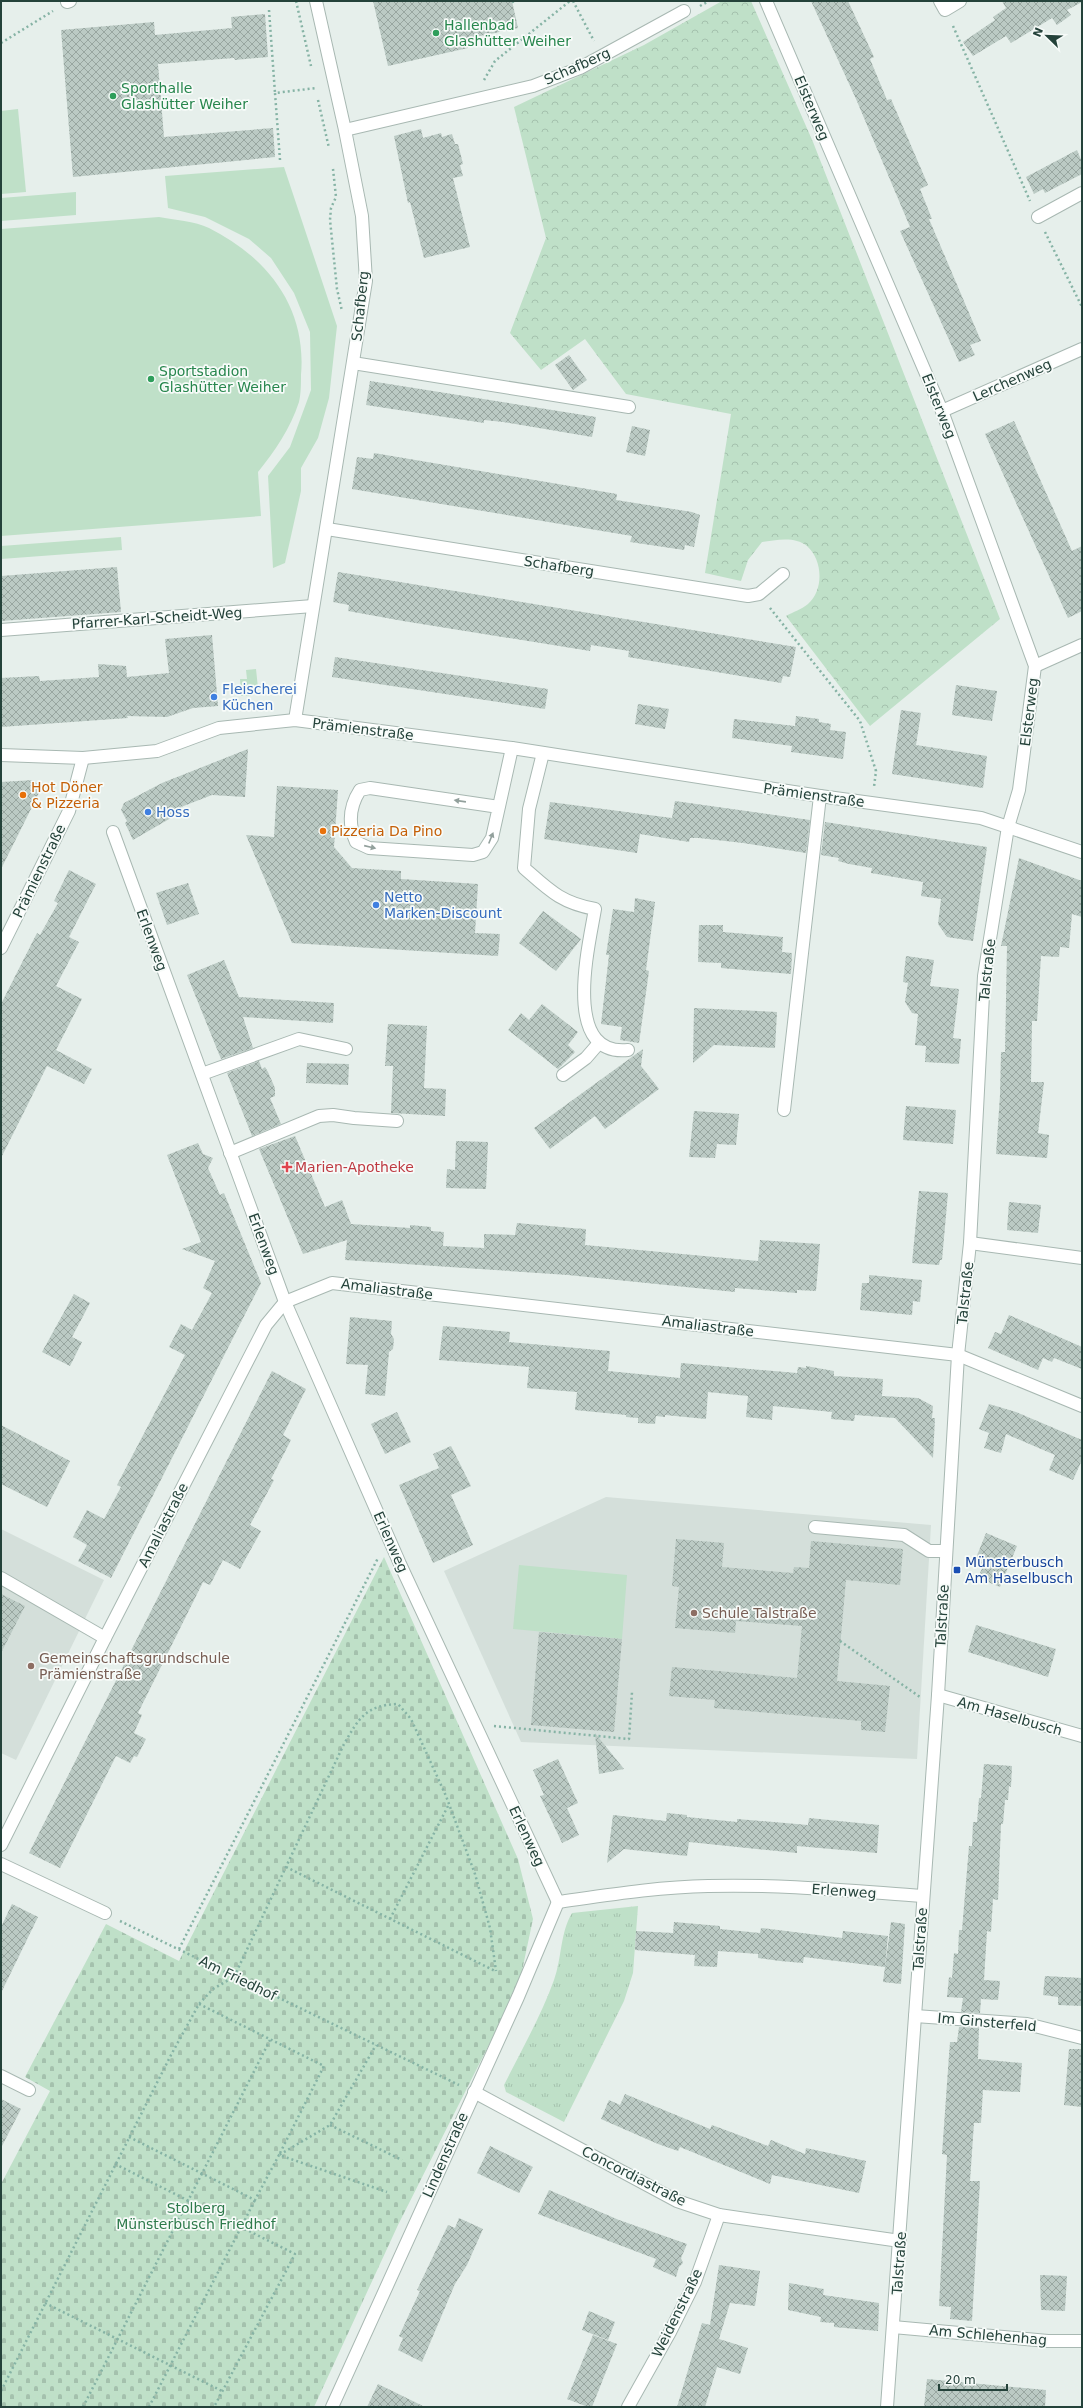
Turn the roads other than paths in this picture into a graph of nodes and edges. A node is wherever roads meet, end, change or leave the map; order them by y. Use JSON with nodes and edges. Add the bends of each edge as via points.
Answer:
{"nodes":[{"id":1,"x":316,"y":1,"type":"edge"},
{"id":2,"x":766,"y":1,"type":"edge"},
{"id":3,"x":960,"y":1,"type":"edge"},
{"id":4,"x":943,"y":6,"type":"edge"},
{"id":5,"x":684,"y":11,"type":"dead end"},
{"id":6,"x":345,"y":130,"type":"junction"},
{"id":7,"x":1082,"y":193,"type":"edge"},
{"id":8,"x":1038,"y":217,"type":"road end"},
{"id":9,"x":1082,"y":349,"type":"edge"},
{"id":10,"x":353,"y":363,"type":"junction"},
{"id":11,"x":629,"y":407,"type":"dead end"},
{"id":12,"x":942,"y":410,"type":"junction"},
{"id":13,"x":327,"y":528,"type":"junction"},
{"id":14,"x":783,"y":574,"type":"dead end"},
{"id":15,"x":313,"y":606,"type":"junction"},
{"id":16,"x":1,"y":630,"type":"edge"},
{"id":17,"x":1082,"y":645,"type":"edge"},
{"id":18,"x":1035,"y":666,"type":"junction"},
{"id":19,"x":295,"y":720,"type":"junction"},
{"id":20,"x":512,"y":748,"type":"junction"},
{"id":21,"x":543,"y":753,"type":"junction"},
{"id":22,"x":1,"y":755,"type":"edge"},
{"id":23,"x":83,"y":758,"type":"junction"},
{"id":24,"x":820,"y":796,"type":"junction"},
{"id":25,"x":499,"y":807,"type":"junction"},
{"id":26,"x":1008,"y":826,"type":"junction"},
{"id":27,"x":113,"y":832,"type":"dead end"},
{"id":28,"x":1082,"y":852,"type":"edge"},
{"id":29,"x":1,"y":948,"type":"edge"},
{"id":30,"x":599,"y":1043,"type":"junction"},
{"id":31,"x":346,"y":1049,"type":"dead end"},
{"id":32,"x":628,"y":1050,"type":"dead end"},
{"id":33,"x":202,"y":1074,"type":"junction"},
{"id":34,"x":563,"y":1075,"type":"dead end"},
{"id":35,"x":784,"y":1110,"type":"dead end"},
{"id":36,"x":397,"y":1120,"type":"dead end"},
{"id":37,"x":230,"y":1153,"type":"junction"},
{"id":38,"x":970,"y":1243,"type":"junction"},
{"id":39,"x":1082,"y":1258,"type":"edge"},
{"id":40,"x":285,"y":1302,"type":"junction"},
{"id":41,"x":958,"y":1355,"type":"junction"},
{"id":42,"x":1082,"y":1406,"type":"edge"},
{"id":43,"x":814,"y":1527,"type":"dead end"},
{"id":44,"x":946,"y":1551,"type":"junction"},
{"id":45,"x":1,"y":1578,"type":"edge"},
{"id":46,"x":105,"y":1638,"type":"junction"},
{"id":47,"x":938,"y":1696,"type":"junction"},
{"id":48,"x":1082,"y":1736,"type":"edge"},
{"id":49,"x":1,"y":1845,"type":"edge"},
{"id":50,"x":1,"y":1864,"type":"edge"},
{"id":51,"x":923,"y":1896,"type":"junction"},
{"id":52,"x":558,"y":1902,"type":"junction"},
{"id":53,"x":105,"y":1913,"type":"road end"},
{"id":54,"x":915,"y":2016,"type":"junction"},
{"id":55,"x":1082,"y":2038,"type":"edge"},
{"id":56,"x":1,"y":2076,"type":"edge"},
{"id":57,"x":29,"y":2090,"type":"dead end"},
{"id":58,"x":474,"y":2092,"type":"junction"},
{"id":59,"x":719,"y":2215,"type":"junction"},
{"id":60,"x":900,"y":2241,"type":"junction"},
{"id":61,"x":894,"y":2327,"type":"junction"},
{"id":62,"x":1082,"y":2341,"type":"edge"},
{"id":63,"x":332,"y":2407,"type":"edge"},
{"id":64,"x":628,"y":2407,"type":"edge"},
{"id":65,"x":887,"y":2407,"type":"edge"}],
"edges":[{"from":1,"to":6,"type":"street","name":"Schafberg"},
{"from":2,"to":12,"type":"street","name":"Elsterweg"},
{"from":3,"to":4,"type":"street"},
{"from":5,"to":6,"type":"street","name":"Schafberg","via":[[580,68],[532,86]]},
{"from":6,"to":10,"type":"street","name":"Schafberg","via":[[362,216],[366,281]]},
{"from":7,"to":8,"type":"street"},
{"from":9,"to":12,"type":"street","name":"Lerchenweg"},
{"from":10,"to":11,"type":"street"},
{"from":10,"to":13,"type":"street","name":"Schafberg"},
{"from":12,"to":18,"type":"street","name":"Elsterweg"},
{"from":13,"to":14,"type":"street","name":"Schafberg","via":[[748,596],[759,594]]},
{"from":13,"to":15,"type":"street","name":"Schafberg"},
{"from":15,"to":16,"type":"street","name":"Pfarrer-Karl-Scheidt-Weg"},
{"from":15,"to":19,"type":"street","name":"Schafberg"},
{"from":17,"to":18,"type":"street"},
{"from":18,"to":26,"type":"street","name":"Elsterweg","via":[[1019,790]]},
{"from":19,"to":20,"type":"street","name":"Prämienstraße"},
{"from":19,"to":23,"type":"street","name":"Prämienstraße","via":[[219,728],[157,751]]},
{"from":20,"to":21,"type":"street","name":"Prämienstraße"},
{"from":20,"to":25,"type":"street"},
{"from":21,"to":24,"type":"street","name":"Prämienstraße"},
{"from":21,"to":30,"type":"street","via":[[529,809],[524,868],[553,894],[574,905],[595,909],[584,995],[586,1020]]},
{"from":22,"to":23,"type":"street"},
{"from":23,"to":29,"type":"street","name":"Prämienstraße","via":[[69,811]]},
{"from":24,"to":26,"type":"street","name":"Prämienstraße","via":[[981,818]]},
{"from":24,"to":35,"type":"street"},
{"from":25,"to":25,"type":"street","one_way":true,"via":[[370,788],[360,790],[352,803],[351,829],[356,842],[369,848],[473,855],[483,852],[492,838]]},
{"from":26,"to":28,"type":"street","name":"Prämienstraße"},
{"from":26,"to":38,"type":"street","name":"Talstraße","via":[[984,976]]},
{"from":27,"to":33,"type":"street","name":"Erlenweg"},
{"from":30,"to":32,"type":"street","via":[[613,1049]]},
{"from":30,"to":34,"type":"street","via":[[586,1058]]},
{"from":31,"to":33,"type":"street","via":[[299,1039]]},
{"from":33,"to":37,"type":"street","name":"Erlenweg"},
{"from":36,"to":37,"type":"street","via":[[319,1116]]},
{"from":37,"to":40,"type":"street","name":"Erlenweg"},
{"from":38,"to":39,"type":"street"},
{"from":38,"to":41,"type":"street","name":"Talstraße"},
{"from":40,"to":41,"type":"street","name":"Amaliastraße","via":[[332,1283]]},
{"from":40,"to":46,"type":"street","name":"Amaliastraße","via":[[266,1325]]},
{"from":40,"to":52,"type":"street","name":"Erlenweg","via":[[394,1548]]},
{"from":41,"to":42,"type":"street","name":"Amaliastraße"},
{"from":41,"to":44,"type":"street","name":"Talstraße"},
{"from":43,"to":44,"type":"street","via":[[904,1535],[930,1551]]},
{"from":44,"to":47,"type":"street","name":"Talstraße"},
{"from":45,"to":46,"type":"street"},
{"from":46,"to":49,"type":"street","name":"Amaliastraße"},
{"from":47,"to":48,"type":"street","name":"Am Haselbusch"},
{"from":47,"to":51,"type":"street","name":"Talstraße"},
{"from":50,"to":53,"type":"street"},
{"from":51,"to":52,"type":"street","name":"Erlenweg","via":[[796,1887],[708,1886],[639,1891]]},
{"from":51,"to":54,"type":"street","name":"Talstraße"},
{"from":52,"to":58,"type":"street","name":"Lindenstraße"},
{"from":54,"to":55,"type":"street","name":"Im Ginsterfeld","via":[[1027,2024]]},
{"from":54,"to":60,"type":"street","name":"Talstraße"},
{"from":56,"to":57,"type":"street"},
{"from":58,"to":59,"type":"street","name":"Concordiastraße","via":[[677,2201]]},
{"from":58,"to":63,"type":"street","name":"Lindenstraße"},
{"from":59,"to":60,"type":"street","name":"Concordiastraße"},
{"from":59,"to":64,"type":"street","name":"Weidenstraße","via":[[695,2282]]},
{"from":60,"to":61,"type":"street","name":"Talstraße"},
{"from":61,"to":62,"type":"street","name":"Am Schlehenhag","via":[[1048,2341]]},
{"from":61,"to":65,"type":"street","name":"Talstraße"}]}
